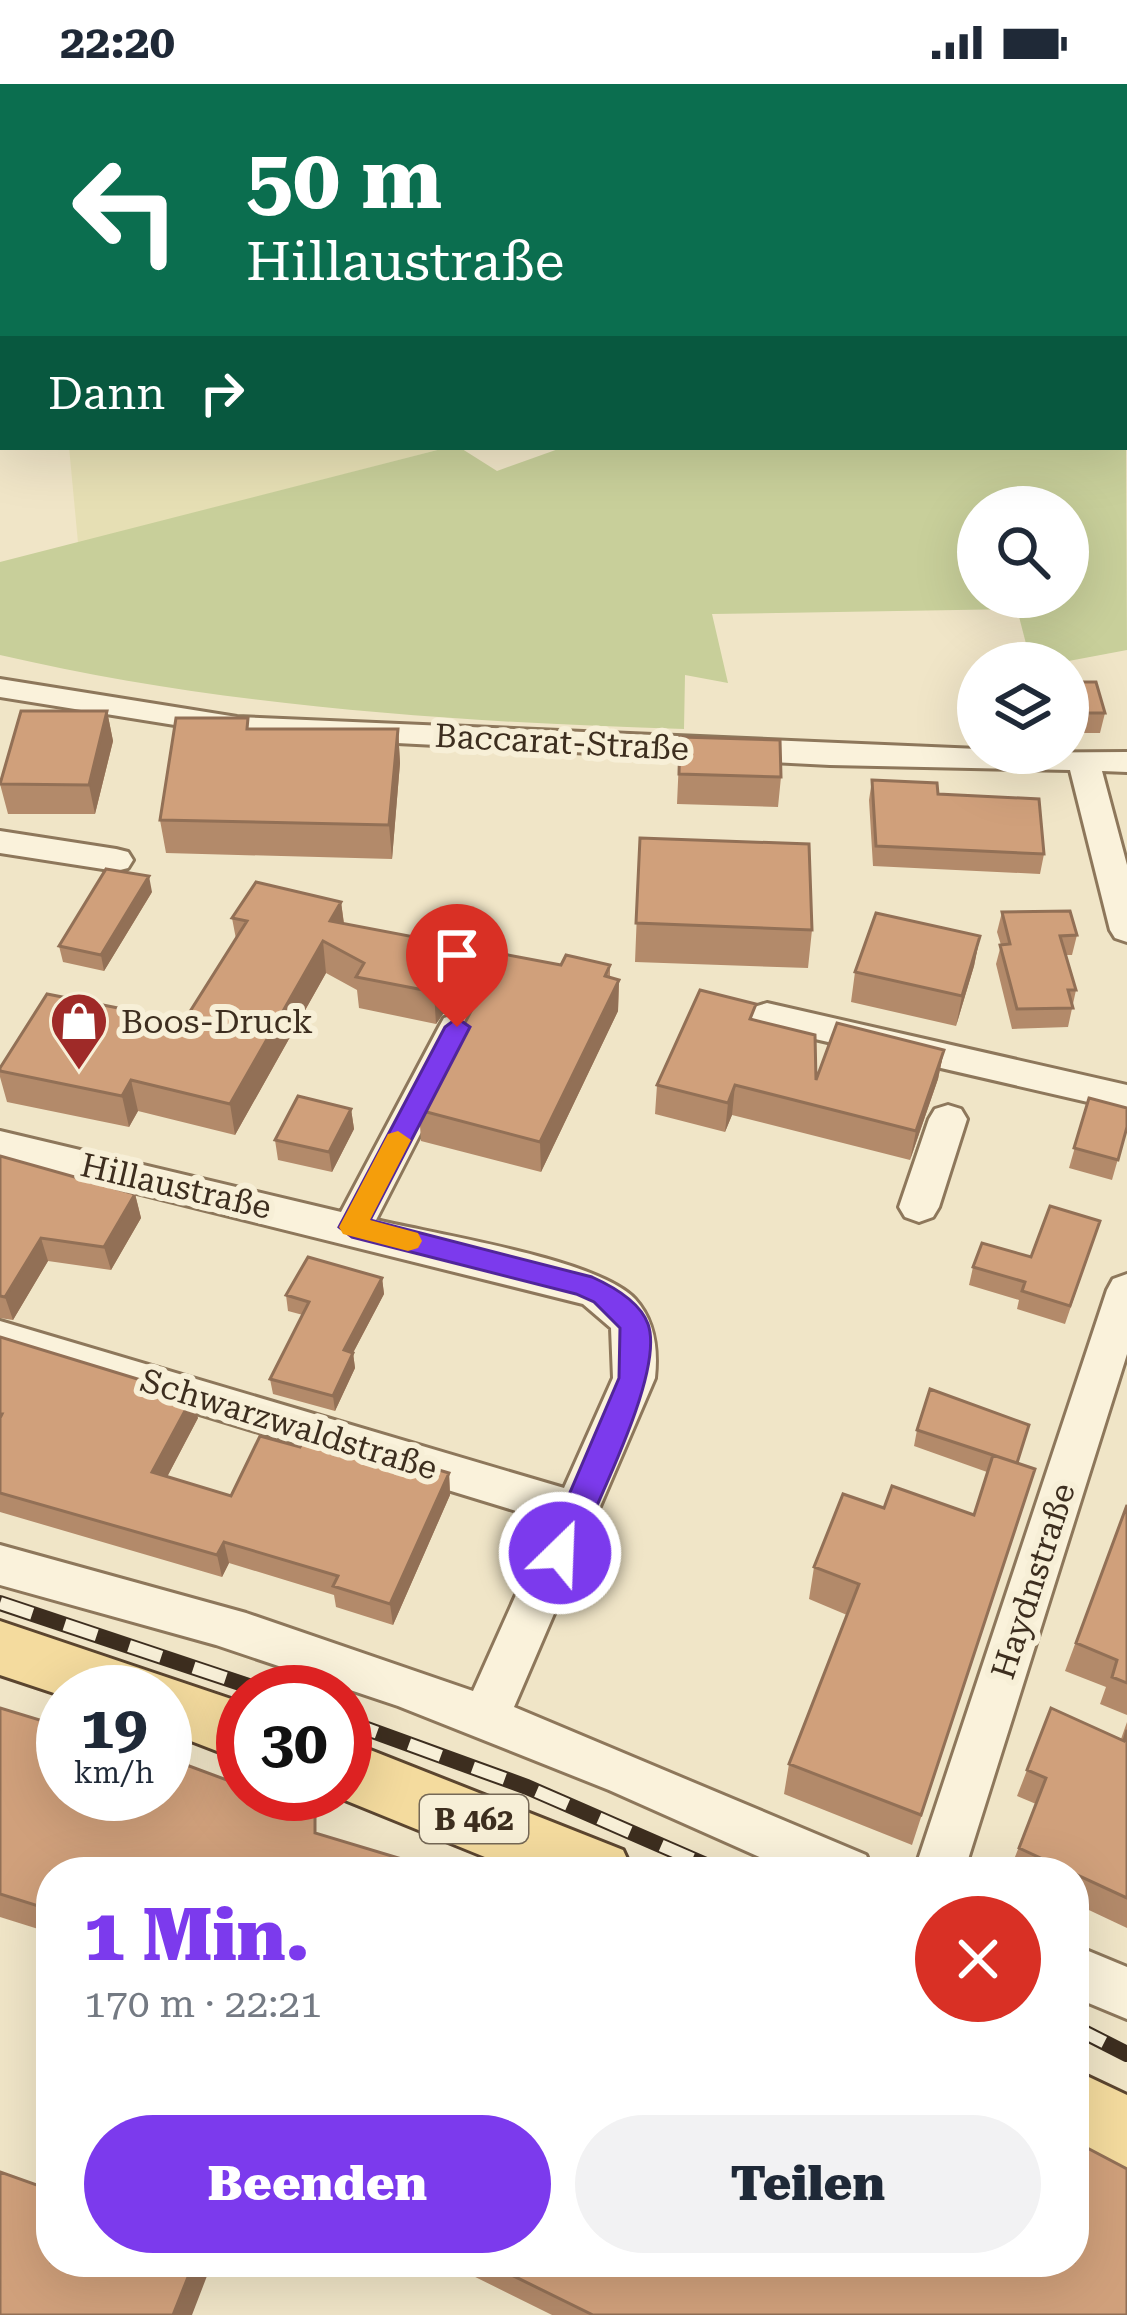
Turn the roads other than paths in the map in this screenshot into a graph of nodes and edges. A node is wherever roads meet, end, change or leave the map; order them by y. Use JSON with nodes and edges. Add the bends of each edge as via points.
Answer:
{"nodes":[{"id":1,"x":0,"y":688,"type":"edge"},
{"id":2,"x":957,"y":758,"type":"edge"},
{"id":3,"x":1127,"y":762,"type":"edge"},
{"id":4,"x":1089,"y":763,"type":"edge"},
{"id":5,"x":1087,"y":774,"type":"edge"},
{"id":6,"x":0,"y":842,"type":"edge"},
{"id":7,"x":116,"y":860,"type":"dead end"},
{"id":8,"x":1126,"y":925,"type":"edge"},
{"id":9,"x":767,"y":1016,"type":"dead end"},
{"id":10,"x":457,"y":1027,"type":"edge"},
{"id":11,"x":1127,"y":1098,"type":"edge"},
{"id":12,"x":949,"y":1119,"type":"dead end"},
{"id":13,"x":0,"y":1144,"type":"edge"},
{"id":14,"x":920,"y":1207,"type":"dead end"},
{"id":15,"x":352,"y":1227,"type":"junction"},
{"id":16,"x":1127,"y":1291,"type":"edge"},
{"id":17,"x":0,"y":1337,"type":"edge"},
{"id":18,"x":579,"y":1511,"type":"junction"},
{"id":19,"x":0,"y":1565,"type":"edge"},
{"id":20,"x":0,"y":1648,"type":"edge"},
{"id":21,"x":53,"y":1665,"type":"edge"},
{"id":22,"x":485,"y":1718,"type":"junction"},
{"id":23,"x":372,"y":1781,"type":"edge"},
{"id":24,"x":562,"y":1857,"type":"edge"},
{"id":25,"x":815,"y":1857,"type":"edge"},
{"id":26,"x":944,"y":1857,"type":"edge"},
{"id":27,"x":1089,"y":1978,"type":"edge"},
{"id":28,"x":1127,"y":1994,"type":"edge"},
{"id":29,"x":1089,"y":2113,"type":"edge"},
{"id":30,"x":1127,"y":2134,"type":"edge"}],
"edges":[{"from":1,"to":2,"type":"street","name":"Baccarat-Straße","via":[[258,728]]},
{"from":3,"to":4,"type":"street","name":"Baccarat-Straße"},
{"from":5,"to":8,"type":"street"},
{"from":6,"to":7,"type":"street"},
{"from":9,"to":11,"type":"street"},
{"from":10,"to":15,"type":"street"},
{"from":12,"to":14,"type":"street"},
{"from":13,"to":15,"type":"street","name":"Hillaustraße"},
{"from":15,"to":18,"type":"street","name":"Hillaustraße","via":[[582,1285],[634,1323],[634,1378]]},
{"from":16,"to":26,"type":"street","name":"Haydnstraße"},
{"from":17,"to":18,"type":"street","name":"Schwarzwaldstraße"},
{"from":18,"to":22,"type":"street","name":"Hillaustraße"},
{"from":19,"to":22,"type":"street","via":[[248,1634]]},
{"from":20,"to":21,"type":"main road"},
{"from":22,"to":25,"type":"street"},
{"from":23,"to":24,"type":"main road","number":"B 462"},
{"from":27,"to":28,"type":"street"},
{"from":29,"to":30,"type":"main road"}]}
